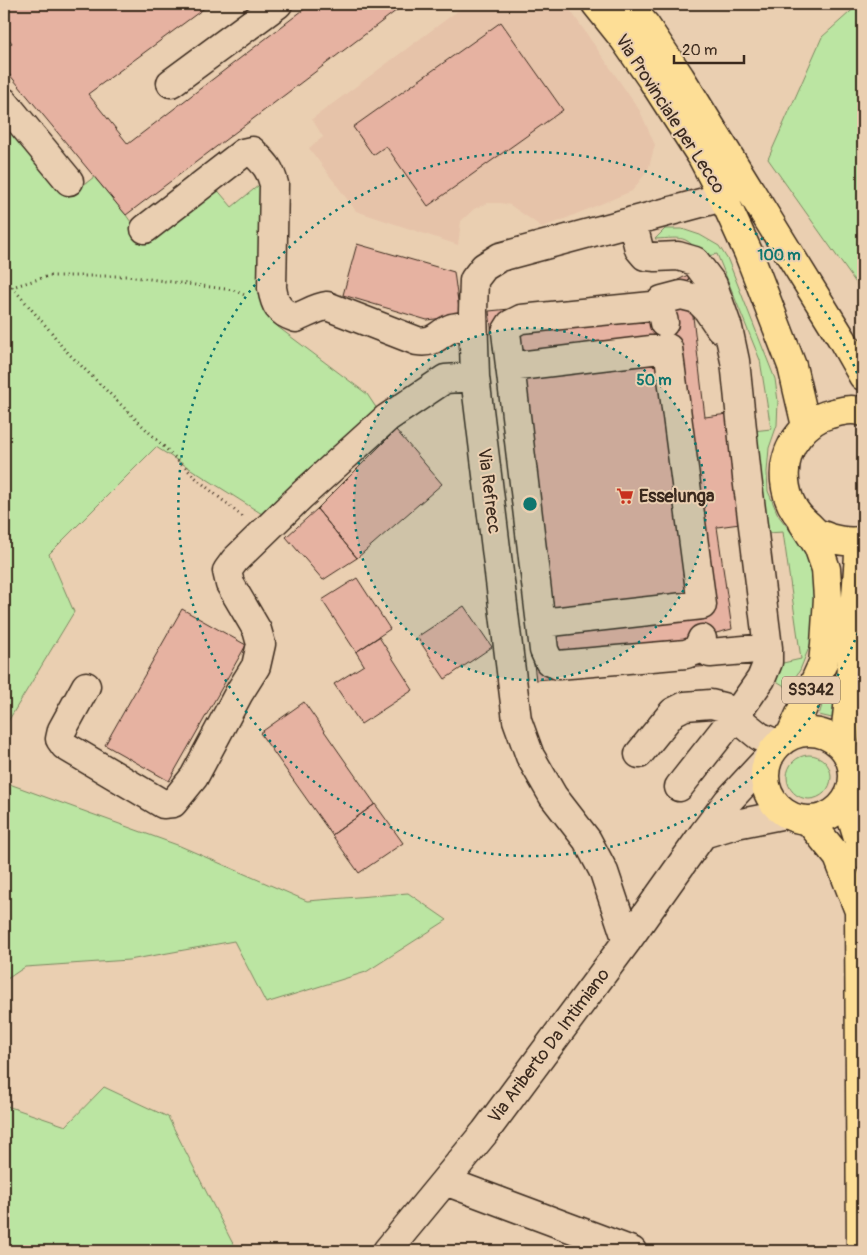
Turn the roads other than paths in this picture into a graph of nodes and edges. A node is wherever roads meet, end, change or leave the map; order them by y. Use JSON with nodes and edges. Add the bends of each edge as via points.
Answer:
{"nodes":[{"id":1,"x":278,"y":4,"type":"edge"},
{"id":2,"x":596,"y":4,"type":"edge"},
{"id":3,"x":627,"y":4,"type":"edge"},
{"id":4,"x":171,"y":83,"type":"dead end"},
{"id":5,"x":4,"y":102,"type":"edge"},
{"id":6,"x":69,"y":180,"type":"dead end"},
{"id":7,"x":723,"y":197,"type":"junction"},
{"id":8,"x":632,"y":221,"type":"junction"},
{"id":9,"x":145,"y":229,"type":"dead end"},
{"id":10,"x":473,"y":325,"type":"junction"},
{"id":11,"x":735,"y":361,"type":"junction"},
{"id":12,"x":510,"y":367,"type":"junction"},
{"id":13,"x":863,"y":376,"type":"edge"},
{"id":14,"x":475,"y":377,"type":"junction"},
{"id":15,"x":863,"y":412,"type":"edge"},
{"id":16,"x":806,"y":426,"type":"junction"},
{"id":17,"x":800,"y":518,"type":"junction"},
{"id":18,"x":861,"y":540,"type":"edge"},
{"id":19,"x":542,"y":623,"type":"junction"},
{"id":20,"x":768,"y":648,"type":"junction"},
{"id":21,"x":857,"y":676,"type":"edge"},
{"id":22,"x":86,"y":686,"type":"dead end"},
{"id":23,"x":735,"y":716,"type":"junction"},
{"id":24,"x":779,"y":745,"type":"junction"},
{"id":25,"x":844,"y":747,"type":"junction"},
{"id":26,"x":640,"y":754,"type":"dead end"},
{"id":27,"x":679,"y":787,"type":"dead end"},
{"id":28,"x":848,"y":799,"type":"junction"},
{"id":29,"x":797,"y":817,"type":"junction"},
{"id":30,"x":703,"y":834,"type":"junction"},
{"id":31,"x":863,"y":856,"type":"edge"},
{"id":32,"x":861,"y":900,"type":"edge"},
{"id":33,"x":627,"y":941,"type":"junction"},
{"id":34,"x":445,"y":1180,"type":"junction"},
{"id":35,"x":387,"y":1251,"type":"edge"},
{"id":36,"x":632,"y":1251,"type":"edge"},
{"id":37,"x":861,"y":1251,"type":"edge"}],
"edges":[{"from":1,"to":4,"type":"street"},
{"from":2,"to":7,"type":"main road","name":"Via Provinciale per Lecco","via":[[653,80],[702,157]]},
{"from":3,"to":13,"type":"main road","name":"Via Provinciale per Lecco","via":[[680,76]]},
{"from":5,"to":6,"type":"street"},
{"from":7,"to":8,"type":"street","name":"Via Refrecc"},
{"from":7,"to":16,"type":"main road","name":"Via Provinciale per Lecco","via":[[792,366]]},
{"from":8,"to":10,"type":"street","name":"Via Refrecc","via":[[500,257],[484,267],[474,280]]},
{"from":8,"to":11,"type":"street","via":[[639,249],[645,256],[678,256],[694,261],[713,285]]},
{"from":9,"to":10,"type":"street","via":[[243,153],[252,151],[267,165],[274,184],[272,288],[278,308],[285,315],[296,318],[328,306],[426,342],[452,328]]},
{"from":10,"to":14,"type":"street","name":"Via Refrecc"},
{"from":11,"to":12,"type":"street","via":[[721,329],[707,310],[698,299],[681,295],[663,312],[663,316],[652,306],[521,319],[511,324],[506,332]]},
{"from":11,"to":20,"type":"street"},
{"from":12,"to":19,"type":"street"},
{"from":12,"to":19,"type":"street","via":[[668,348],[702,605]]},
{"from":14,"to":22,"type":"street","via":[[445,379],[387,418],[302,495],[227,571],[230,584],[257,630],[261,644],[256,666],[194,776],[173,803],[163,804],[65,746],[60,739],[62,730]]},
{"from":14,"to":33,"type":"street","name":"Via Refrecc","via":[[517,720],[530,756],[548,788],[587,840],[604,872]]},
{"from":15,"to":16,"type":"main road","via":[[844,410],[830,413]]},
{"from":16,"to":17,"type":"main road","via":[[793,442],[786,459],[784,481],[790,502]]},
{"from":17,"to":18,"type":"main road","via":[[817,533],[838,541]]},
{"from":17,"to":24,"type":"main road","number":"SS342","via":[[818,546],[826,569],[825,644],[823,663]]},
{"from":18,"to":21,"type":"main road","number":"SS342"},
{"from":19,"to":20,"type":"street","via":[[544,650],[549,661],[558,665],[686,654],[706,646]]},
{"from":20,"to":23,"type":"street","via":[[768,662],[761,679]]},
{"from":21,"to":25,"type":"main road","number":"SS342","via":[[848,708]]},
{"from":23,"to":24,"type":"street","via":[[758,736]]},
{"from":23,"to":26,"type":"street","via":[[723,707],[711,704],[685,706],[673,712]]},
{"from":23,"to":27,"type":"street"},
{"from":24,"to":25,"type":"main road","via":[[803,731],[833,737]]},
{"from":24,"to":29,"type":"main road","via":[[764,773],[766,788],[774,802]]},
{"from":24,"to":30,"type":"street","name":"Via Ariberto Da Intimiano"},
{"from":25,"to":28,"type":"main road","via":[[852,760],[853,784]]},
{"from":28,"to":29,"type":"main road","via":[[829,816],[814,820]]},
{"from":28,"to":31,"type":"main road"},
{"from":29,"to":30,"type":"street","via":[[736,824]]},
{"from":29,"to":32,"type":"main road","via":[[838,857]]},
{"from":30,"to":33,"type":"street","name":"Via Ariberto Da Intimiano"},
{"from":32,"to":37,"type":"main road"},
{"from":33,"to":34,"type":"street","name":"Via Ariberto Da Intimiano","via":[[485,1132]]},
{"from":34,"to":35,"type":"street","name":"Via Ariberto Da Intimiano"},
{"from":34,"to":36,"type":"street"}]}
